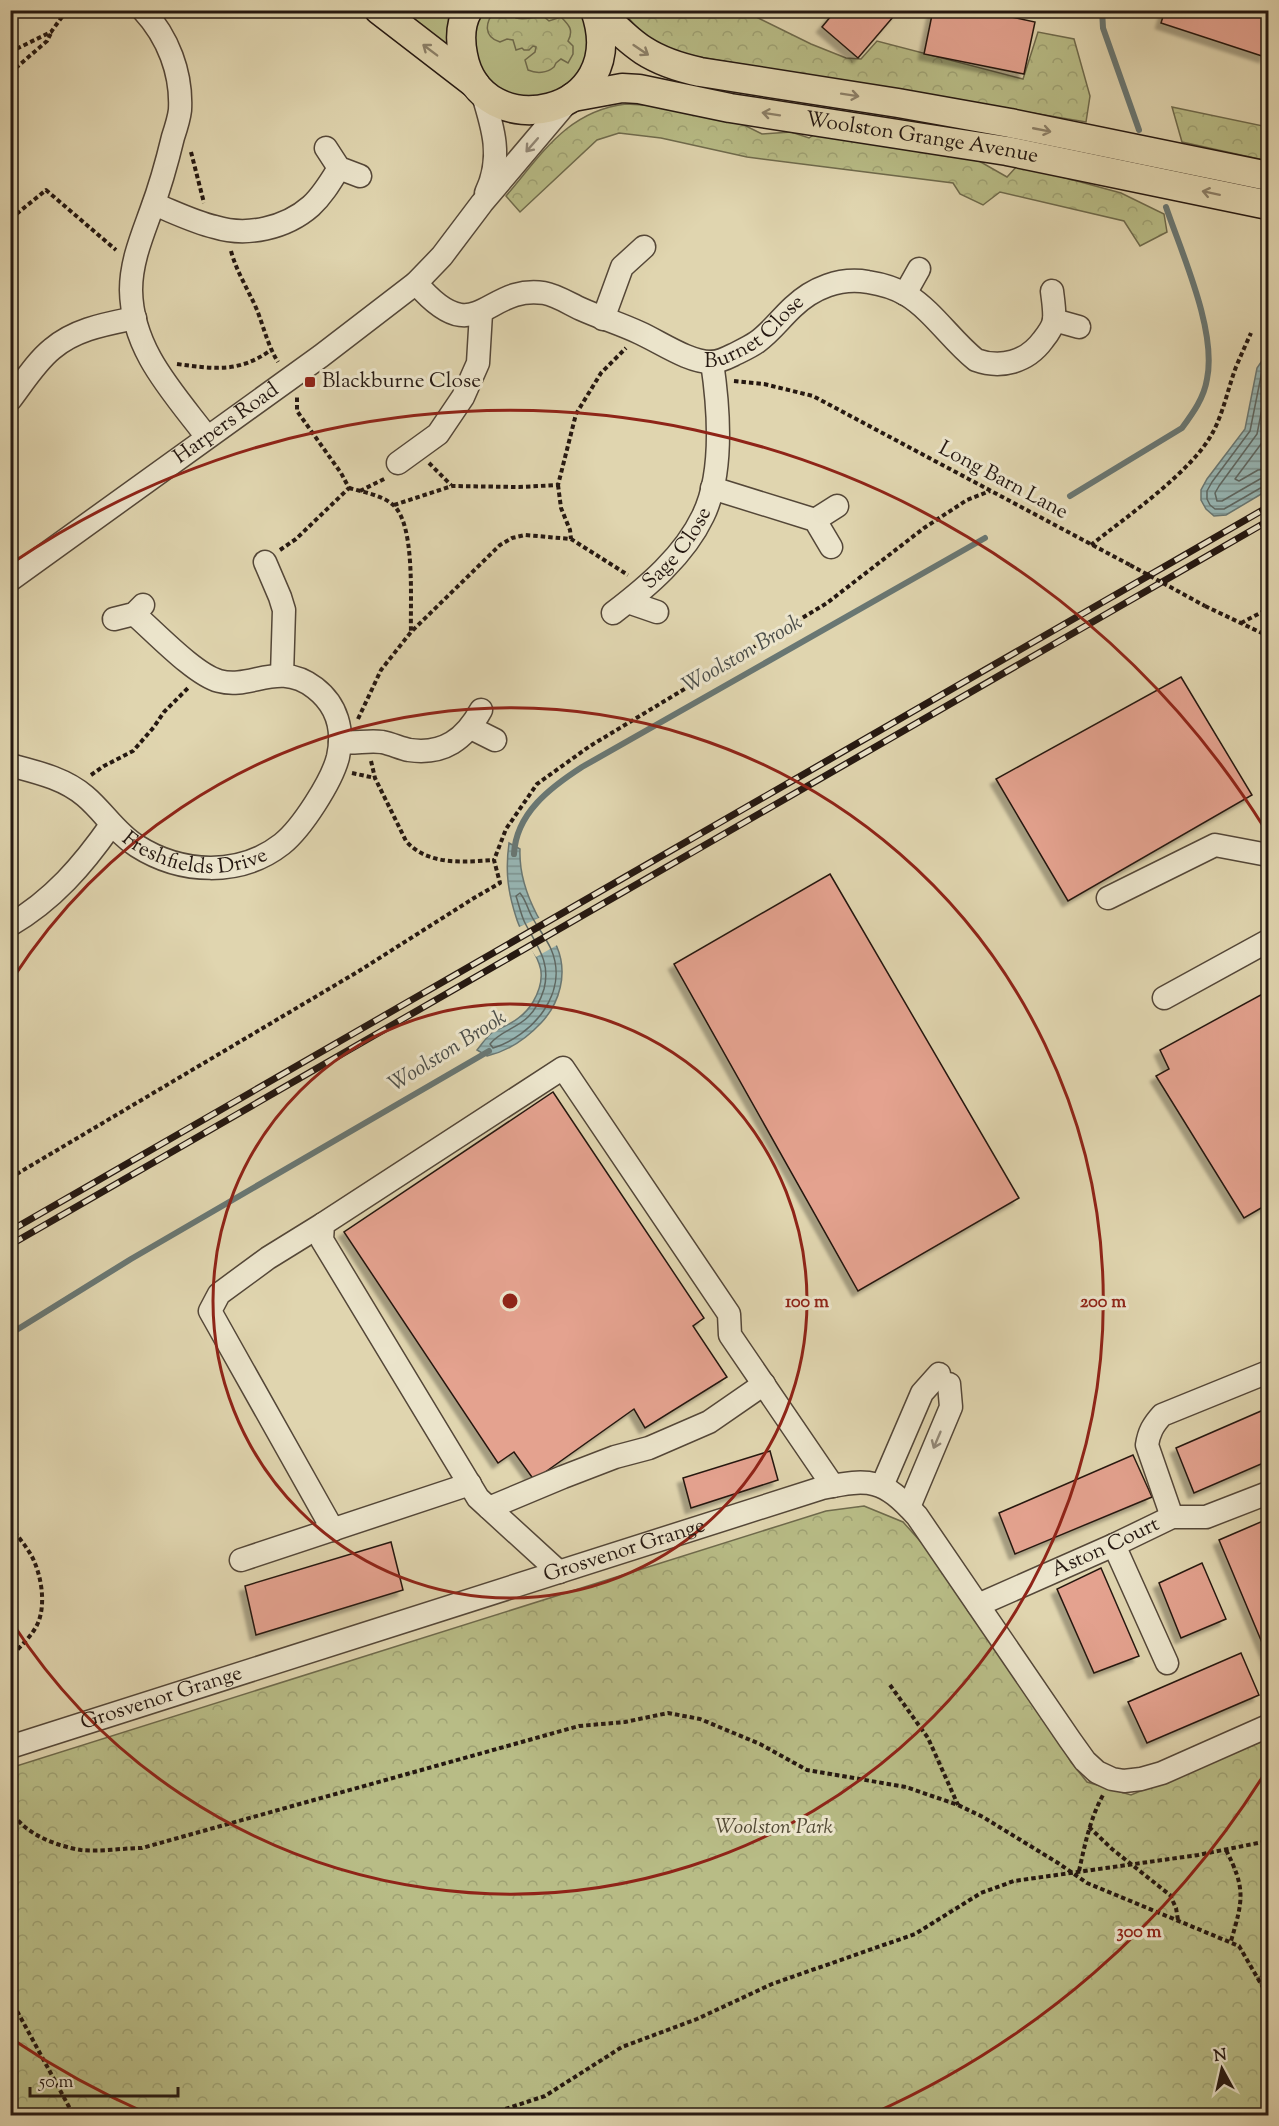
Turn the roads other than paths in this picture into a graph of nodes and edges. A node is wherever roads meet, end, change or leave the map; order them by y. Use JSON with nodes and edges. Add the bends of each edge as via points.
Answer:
{"nodes":[{"id":1,"x":143,"y":10,"type":"edge"},
{"id":2,"x":379,"y":10,"type":"edge"},
{"id":3,"x":468,"y":10,"type":"edge"},
{"id":4,"x":596,"y":10,"type":"edge"},
{"id":5,"x":479,"y":88,"type":"junction"},
{"id":6,"x":571,"y":99,"type":"junction"},
{"id":7,"x":326,"y":148,"type":"dead end"},
{"id":8,"x":1269,"y":176,"type":"edge"},
{"id":9,"x":482,"y":202,"type":"junction"},
{"id":10,"x":154,"y":204,"type":"junction"},
{"id":11,"x":1269,"y":205,"type":"edge"},
{"id":12,"x":644,"y":248,"type":"dead end"},
{"id":13,"x":919,"y":269,"type":"dead end"},
{"id":14,"x":416,"y":283,"type":"junction"},
{"id":15,"x":1052,"y":291,"type":"dead end"},
{"id":16,"x":905,"y":294,"type":"junction"},
{"id":17,"x":481,"y":313,"type":"junction"},
{"id":18,"x":135,"y":318,"type":"junction"},
{"id":19,"x":603,"y":319,"type":"junction"},
{"id":20,"x":1054,"y":320,"type":"junction"},
{"id":21,"x":1079,"y":327,"type":"dead end"},
{"id":22,"x":713,"y":371,"type":"junction"},
{"id":23,"x":10,"y":400,"type":"edge"},
{"id":24,"x":207,"y":436,"type":"junction"},
{"id":25,"x":398,"y":463,"type":"dead end"},
{"id":26,"x":712,"y":488,"type":"junction"},
{"id":27,"x":837,"y":506,"type":"dead end"},
{"id":28,"x":815,"y":520,"type":"junction"},
{"id":29,"x":831,"y":547,"type":"dead end"},
{"id":30,"x":264,"y":560,"type":"road end"},
{"id":31,"x":10,"y":580,"type":"edge"},
{"id":32,"x":657,"y":612,"type":"dead end"},
{"id":33,"x":130,"y":613,"type":"dead end"},
{"id":34,"x":282,"y":675,"type":"junction"},
{"id":35,"x":495,"y":740,"type":"dead end"},
{"id":36,"x":354,"y":743,"type":"junction"},
{"id":37,"x":10,"y":765,"type":"edge"},
{"id":38,"x":111,"y":825,"type":"junction"},
{"id":39,"x":1269,"y":855,"type":"edge"},
{"id":40,"x":1108,"y":898,"type":"dead end"},
{"id":41,"x":10,"y":926,"type":"edge"},
{"id":42,"x":1269,"y":941,"type":"edge"},
{"id":43,"x":1164,"y":998,"type":"dead end"},
{"id":44,"x":323,"y":1224,"type":"junction"},
{"id":45,"x":1269,"y":1372,"type":"edge"},
{"id":46,"x":764,"y":1384,"type":"junction"},
{"id":47,"x":470,"y":1484,"type":"junction"},
{"id":48,"x":833,"y":1486,"type":"junction"},
{"id":49,"x":882,"y":1486,"type":"junction"},
{"id":50,"x":1269,"y":1493,"type":"edge"},
{"id":51,"x":909,"y":1507,"type":"junction"},
{"id":52,"x":489,"y":1508,"type":"junction"},
{"id":53,"x":1172,"y":1517,"type":"junction"},
{"id":54,"x":333,"y":1530,"type":"junction"},
{"id":55,"x":1114,"y":1545,"type":"junction"},
{"id":56,"x":241,"y":1560,"type":"dead end"},
{"id":57,"x":559,"y":1572,"type":"junction"},
{"id":58,"x":978,"y":1605,"type":"junction"},
{"id":59,"x":1167,"y":1663,"type":"dead end"},
{"id":60,"x":1269,"y":1726,"type":"edge"},
{"id":61,"x":10,"y":1747,"type":"edge"}],
"edges":[{"from":1,"to":10,"type":"street","via":[[157,25],[171,55],[179,91],[180,112]]},
{"from":5,"to":2,"type":"main road","one_way":true},
{"from":3,"to":5,"type":"main road","via":[[460,41],[465,65]]},
{"from":4,"to":6,"type":"main road","via":[[602,46],[598,66],[588,83]]},
{"from":4,"to":8,"type":"main road","name":"Woolston Grange Avenue","one_way":true,"via":[[639,49],[673,66],[1010,123]]},
{"from":5,"to":6,"type":"main road","name":"Woolston Grange Avenue","via":[[502,105],[524,111],[548,109]]},
{"from":5,"to":9,"type":"street","name":"Harpers Road","via":[[494,129],[496,157]]},
{"from":6,"to":9,"type":"street","name":"Harpers Road","one_way":true},
{"from":11,"to":6,"type":"main road","name":"Woolston Grange Avenue","one_way":true,"via":[[1007,151],[639,90],[622,88]]},
{"from":7,"to":10,"type":"street","via":[[349,172],[312,206],[292,220],[270,228],[216,228]]},
{"from":9,"to":14,"type":"street","name":"Harpers Road"},
{"from":10,"to":18,"type":"street","via":[[133,266]]},
{"from":12,"to":19,"type":"street","via":[[616,263]]},
{"from":13,"to":16,"type":"street"},
{"from":14,"to":17,"type":"street","name":"Burnet Close","via":[[444,311],[456,315]]},
{"from":14,"to":24,"type":"street","name":"Harpers Road"},
{"from":15,"to":20,"type":"street"},
{"from":16,"to":20,"type":"street","name":"Burnet Close","via":[[976,360],[987,364],[1009,364],[1031,353]]},
{"from":16,"to":22,"type":"street","name":"Burnet Close","via":[[860,281],[826,286],[810,294],[758,341]]},
{"from":17,"to":19,"type":"street","name":"Burnet Close","via":[[527,291],[547,293]]},
{"from":17,"to":25,"type":"street","via":[[478,363],[464,397],[438,434]]},
{"from":18,"to":23,"type":"street","via":[[78,333],[52,349]]},
{"from":18,"to":24,"type":"street","via":[[152,365]]},
{"from":19,"to":22,"type":"street","name":"Burnet Close","via":[[639,332]]},
{"from":20,"to":21,"type":"street"},
{"from":22,"to":26,"type":"street","name":"Sage Close","via":[[717,463]]},
{"from":24,"to":31,"type":"street","name":"Harpers Road"},
{"from":26,"to":28,"type":"street","name":"Sage Close"},
{"from":26,"to":32,"type":"street","name":"Sage Close","via":[[704,515],[676,556],[621,608]]},
{"from":27,"to":28,"type":"street"},
{"from":28,"to":29,"type":"street"},
{"from":30,"to":34,"type":"street","via":[[284,610]]},
{"from":33,"to":34,"type":"street","via":[[201,673],[218,681],[236,683]]},
{"from":34,"to":36,"type":"street","via":[[316,688],[334,709],[340,729]]},
{"from":35,"to":36,"type":"street","via":[[476,719],[449,745],[427,750],[408,750],[379,742]]},
{"from":36,"to":38,"type":"street","name":"Freshfields Drive","via":[[288,839],[274,850],[240,865],[183,865],[137,846]]},
{"from":37,"to":38,"type":"street","name":"Freshfields Drive","via":[[63,781],[85,796]]},
{"from":38,"to":41,"type":"street","via":[[69,879],[34,911]]},
{"from":39,"to":40,"type":"street","via":[[1215,845]]},
{"from":42,"to":43,"type":"street"},
{"from":44,"to":46,"type":"street","via":[[563,1068],[729,1314],[730,1335]]},
{"from":44,"to":47,"type":"street","via":[[322,1240]]},
{"from":44,"to":54,"type":"street","via":[[219,1294],[210,1311]]},
{"from":45,"to":53,"type":"street","via":[[1162,1415],[1155,1422],[1148,1445]]},
{"from":46,"to":48,"type":"street"},
{"from":46,"to":52,"type":"street","via":[[709,1422]]},
{"from":47,"to":52,"type":"street"},
{"from":47,"to":54,"type":"street"},
{"from":48,"to":49,"type":"street","name":"Grosvenor Grange","via":[[860,1482]]},
{"from":48,"to":57,"type":"street","name":"Grosvenor Grange"},
{"from":49,"to":51,"type":"street"},
{"from":49,"to":51,"type":"street","one_way":true,"via":[[922,1393],[944,1379],[951,1407]]},
{"from":50,"to":53,"type":"street","name":"Aston Court","via":[[1206,1517]]},
{"from":51,"to":58,"type":"street"},
{"from":52,"to":57,"type":"street"},
{"from":53,"to":55,"type":"street","name":"Aston Court"},
{"from":54,"to":56,"type":"street"},
{"from":55,"to":58,"type":"street","name":"Aston Court"},
{"from":55,"to":59,"type":"street"},
{"from":57,"to":61,"type":"street","name":"Grosvenor Grange"},
{"from":58,"to":60,"type":"street","via":[[1085,1761],[1112,1779],[1142,1779],[1162,1773]]}]}
